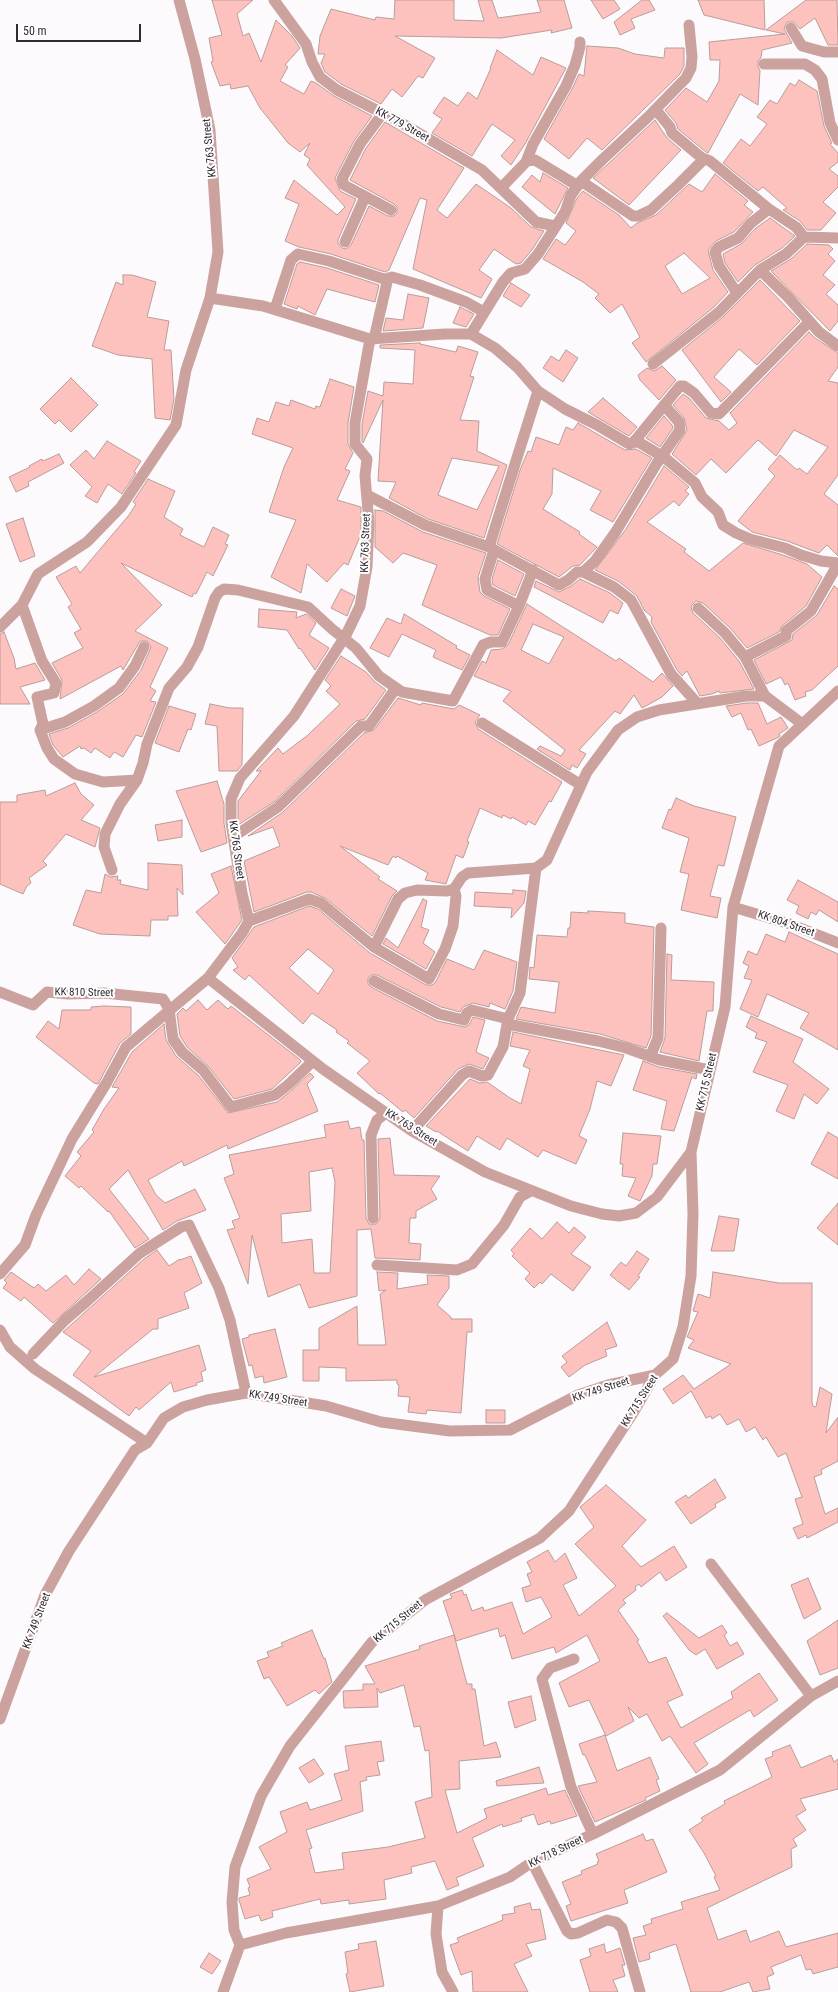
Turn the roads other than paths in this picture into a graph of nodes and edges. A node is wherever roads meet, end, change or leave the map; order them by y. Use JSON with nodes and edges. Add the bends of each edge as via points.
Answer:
{"nodes":[{"id":1,"x":179,"y":0,"type":"edge"},
{"id":2,"x":274,"y":0,"type":"edge"},
{"id":3,"x":689,"y":25,"type":"dead end"},
{"id":4,"x":791,"y":28,"type":"dead end"},
{"id":5,"x":580,"y":42,"type":"dead end"},
{"id":6,"x":838,"y":52,"type":"edge"},
{"id":7,"x":764,"y":64,"type":"dead end"},
{"id":8,"x":656,"y":110,"type":"junction"},
{"id":9,"x":383,"y":113,"type":"junction"},
{"id":10,"x":838,"y":140,"type":"edge"},
{"id":11,"x":702,"y":158,"type":"junction"},
{"id":12,"x":527,"y":160,"type":"junction"},
{"id":13,"x":579,"y":184,"type":"junction"},
{"id":14,"x":501,"y":188,"type":"junction"},
{"id":15,"x":365,"y":196,"type":"junction"},
{"id":16,"x":769,"y":209,"type":"junction"},
{"id":17,"x":391,"y":210,"type":"dead end"},
{"id":18,"x":555,"y":226,"type":"junction"},
{"id":19,"x":804,"y":237,"type":"junction"},
{"id":20,"x":838,"y":238,"type":"edge"},
{"id":21,"x":345,"y":242,"type":"dead end"},
{"id":22,"x":760,"y":270,"type":"junction"},
{"id":23,"x":387,"y":280,"type":"junction"},
{"id":24,"x":737,"y":293,"type":"junction"},
{"id":25,"x":210,"y":298,"type":"junction"},
{"id":26,"x":275,"y":309,"type":"junction"},
{"id":27,"x":484,"y":312,"type":"junction"},
{"id":28,"x":809,"y":322,"type":"junction"},
{"id":29,"x":472,"y":334,"type":"junction"},
{"id":30,"x":372,"y":339,"type":"junction"},
{"id":31,"x":838,"y":346,"type":"edge"},
{"id":32,"x":653,"y":364,"type":"dead end"},
{"id":33,"x":538,"y":391,"type":"junction"},
{"id":34,"x":664,"y":404,"type":"junction"},
{"id":35,"x":635,"y":440,"type":"junction"},
{"id":36,"x":662,"y":455,"type":"junction"},
{"id":37,"x":367,"y":496,"type":"junction"},
{"id":38,"x":492,"y":549,"type":"junction"},
{"id":39,"x":838,"y":563,"type":"edge"},
{"id":40,"x":533,"y":570,"type":"junction"},
{"id":41,"x":583,"y":572,"type":"junction"},
{"id":42,"x":22,"y":605,"type":"junction"},
{"id":43,"x":519,"y":606,"type":"junction"},
{"id":44,"x":698,"y":608,"type":"dead end"},
{"id":45,"x":0,"y":627,"type":"edge"},
{"id":46,"x":344,"y":639,"type":"junction"},
{"id":47,"x":144,"y":647,"type":"dead end"},
{"id":48,"x":745,"y":657,"type":"junction"},
{"id":49,"x":396,"y":688,"type":"junction"},
{"id":50,"x":838,"y":691,"type":"edge"},
{"id":51,"x":765,"y":696,"type":"junction"},
{"id":52,"x":697,"y":703,"type":"junction"},
{"id":53,"x":482,"y":723,"type":"dead end"},
{"id":54,"x":801,"y":723,"type":"junction"},
{"id":55,"x":40,"y":730,"type":"junction"},
{"id":56,"x":137,"y":780,"type":"junction"},
{"id":57,"x":581,"y":785,"type":"junction"},
{"id":58,"x":233,"y":837,"type":"junction"},
{"id":59,"x":536,"y":868,"type":"junction"},
{"id":60,"x":112,"y":870,"type":"dead end"},
{"id":61,"x":454,"y":889,"type":"junction"},
{"id":62,"x":733,"y":907,"type":"junction"},
{"id":63,"x":249,"y":921,"type":"junction"},
{"id":64,"x":661,"y":928,"type":"dead end"},
{"id":65,"x":838,"y":943,"type":"edge"},
{"id":66,"x":374,"y":947,"type":"junction"},
{"id":67,"x":208,"y":978,"type":"junction"},
{"id":68,"x":374,"y":981,"type":"dead end"},
{"id":69,"x":0,"y":992,"type":"edge"},
{"id":70,"x":169,"y":1009,"type":"junction"},
{"id":71,"x":507,"y":1021,"type":"junction"},
{"id":72,"x":650,"y":1057,"type":"junction"},
{"id":73,"x":313,"y":1061,"type":"junction"},
{"id":74,"x":710,"y":1070,"type":"junction"},
{"id":75,"x":386,"y":1113,"type":"junction"},
{"id":76,"x":412,"y":1131,"type":"junction"},
{"id":77,"x":691,"y":1152,"type":"junction"},
{"id":78,"x":531,"y":1191,"type":"junction"},
{"id":79,"x":373,"y":1218,"type":"dead end"},
{"id":80,"x":377,"y":1265,"type":"dead end"},
{"id":81,"x":0,"y":1274,"type":"edge"},
{"id":82,"x":0,"y":1330,"type":"edge"},
{"id":83,"x":33,"y":1354,"type":"dead end"},
{"id":84,"x":655,"y":1375,"type":"junction"},
{"id":85,"x":246,"y":1393,"type":"junction"},
{"id":86,"x":147,"y":1443,"type":"junction"},
{"id":87,"x":711,"y":1564,"type":"dead end"},
{"id":88,"x":574,"y":1659,"type":"dead end"},
{"id":89,"x":838,"y":1681,"type":"edge"},
{"id":90,"x":811,"y":1696,"type":"junction"},
{"id":91,"x":0,"y":1719,"type":"edge"},
{"id":92,"x":593,"y":1834,"type":"junction"},
{"id":93,"x":532,"y":1862,"type":"junction"},
{"id":94,"x":438,"y":1906,"type":"junction"},
{"id":95,"x":240,"y":1944,"type":"junction"},
{"id":96,"x":223,"y":1992,"type":"edge"},
{"id":97,"x":453,"y":1992,"type":"edge"},
{"id":98,"x":640,"y":1992,"type":"edge"}],
"edges":[{"from":1,"to":25,"type":"street","name":"KK 763 Street","via":[[210,130],[218,252]]},
{"from":2,"to":9,"type":"street","name":"KK 779 Street","via":[[306,44],[320,77],[337,90]]},
{"from":3,"to":8,"type":"street","via":[[691,68],[686,78]]},
{"from":4,"to":6,"type":"street","via":[[802,46],[824,52]]},
{"from":5,"to":12,"type":"street","via":[[566,86],[533,144]]},
{"from":7,"to":10,"type":"street","via":[[805,64],[815,70],[822,79],[830,123]]},
{"from":8,"to":11,"type":"street","via":[[672,133]]},
{"from":8,"to":13,"type":"street"},
{"from":9,"to":14,"type":"street","name":"KK 779 Street","via":[[482,170]]},
{"from":9,"to":15,"type":"street","via":[[360,144],[342,179],[344,185]]},
{"from":11,"to":13,"type":"street","via":[[702,162],[651,210],[638,216],[633,216]]},
{"from":11,"to":16,"type":"street","via":[[710,161]]},
{"from":12,"to":13,"type":"street","via":[[535,160]]},
{"from":12,"to":14,"type":"street"},
{"from":13,"to":18,"type":"street"},
{"from":14,"to":18,"type":"street","name":"KK 779 Street","via":[[536,222]]},
{"from":15,"to":17,"type":"street"},
{"from":15,"to":21,"type":"street"},
{"from":16,"to":19,"type":"street","via":[[796,227]]},
{"from":16,"to":24,"type":"street","via":[[751,223],[738,238],[719,247],[715,252],[719,266]]},
{"from":18,"to":27,"type":"street","via":[[538,254],[525,269],[511,273]]},
{"from":19,"to":20,"type":"street"},
{"from":19,"to":22,"type":"street","via":[[786,254]]},
{"from":22,"to":24,"type":"street"},
{"from":22,"to":28,"type":"street"},
{"from":23,"to":26,"type":"street","via":[[298,254],[292,260]]},
{"from":23,"to":27,"type":"street","via":[[392,277],[420,285],[466,302]]},
{"from":23,"to":30,"type":"street","name":"KK 763 Street"},
{"from":24,"to":32,"type":"street","via":[[718,312]]},
{"from":25,"to":26,"type":"street"},
{"from":25,"to":42,"type":"street","name":"KK 763 Street","via":[[186,370],[176,426],[121,507],[87,542],[38,574]]},
{"from":26,"to":30,"type":"street"},
{"from":27,"to":29,"type":"street"},
{"from":28,"to":31,"type":"street"},
{"from":28,"to":34,"type":"street","via":[[719,414],[711,413],[694,393],[684,386],[680,386]]},
{"from":29,"to":30,"type":"street"},
{"from":29,"to":33,"type":"street","via":[[495,348],[518,367]]},
{"from":30,"to":37,"type":"street","name":"KK 763 Street","via":[[355,423],[354,444],[367,459]]},
{"from":33,"to":35,"type":"street","via":[[625,444],[632,444]]},
{"from":33,"to":38,"type":"street"},
{"from":34,"to":35,"type":"street"},
{"from":34,"to":36,"type":"street","via":[[681,426]]},
{"from":35,"to":36,"type":"street"},
{"from":36,"to":39,"type":"street","via":[[695,483],[702,497],[718,512],[723,525],[736,533],[800,555]]},
{"from":36,"to":41,"type":"street","via":[[615,533],[595,561]]},
{"from":37,"to":38,"type":"street","via":[[425,525]]},
{"from":37,"to":46,"type":"street","name":"KK 763 Street","via":[[367,567],[360,606]]},
{"from":38,"to":40,"type":"street"},
{"from":38,"to":43,"type":"street","via":[[486,579],[487,590]]},
{"from":39,"to":48,"type":"street","via":[[812,611],[786,631],[786,636]]},
{"from":40,"to":41,"type":"street","via":[[559,584],[577,572]]},
{"from":40,"to":43,"type":"street"},
{"from":41,"to":52,"type":"street","via":[[614,587],[632,600],[672,674]]},
{"from":42,"to":45,"type":"street","name":"KK 763 Street"},
{"from":42,"to":55,"type":"street","via":[[42,661],[56,683],[54,693],[38,697],[43,724]]},
{"from":43,"to":49,"type":"street","via":[[502,642],[483,645],[453,701],[408,694]]},
{"from":44,"to":48,"type":"street","via":[[725,633]]},
{"from":46,"to":49,"type":"street","via":[[356,648],[379,676]]},
{"from":46,"to":56,"type":"street","via":[[308,607],[238,590],[224,589],[219,592],[198,647],[169,688],[147,744]]},
{"from":46,"to":58,"type":"street","name":"KK 763 Street","via":[[294,716],[240,778],[231,799]]},
{"from":47,"to":55,"type":"street","via":[[135,666],[118,688],[94,706],[65,722]]},
{"from":48,"to":51,"type":"street"},
{"from":49,"to":58,"type":"street","via":[[369,726],[361,726],[278,807]]},
{"from":50,"to":54,"type":"street","name":"KK 715 Street"},
{"from":51,"to":52,"type":"street"},
{"from":51,"to":54,"type":"street"},
{"from":52,"to":57,"type":"street","via":[[651,712],[637,717],[618,730],[587,772]]},
{"from":53,"to":57,"type":"street"},
{"from":54,"to":62,"type":"street","name":"KK 715 Street","via":[[779,746]]},
{"from":55,"to":56,"type":"street","via":[[54,759],[75,774],[103,782]]},
{"from":56,"to":60,"type":"street","via":[[120,804],[106,834],[104,847]]},
{"from":57,"to":59,"type":"street","via":[[547,860]]},
{"from":58,"to":63,"type":"street","name":"KK 763 Street"},
{"from":59,"to":61,"type":"street","via":[[468,873]]},
{"from":59,"to":71,"type":"street","via":[[520,993]]},
{"from":61,"to":66,"type":"street","via":[[417,890],[405,893],[398,899]]},
{"from":61,"to":66,"type":"street","via":[[456,896],[453,926],[445,949],[429,979]]},
{"from":62,"to":65,"type":"street","name":"KK 804 Street","via":[[790,924]]},
{"from":62,"to":74,"type":"street","name":"KK 715 Street","via":[[725,1007]]},
{"from":63,"to":66,"type":"street","via":[[309,899],[321,903]]},
{"from":63,"to":67,"type":"street"},
{"from":64,"to":72,"type":"street","via":[[658,1038]]},
{"from":67,"to":70,"type":"street"},
{"from":67,"to":73,"type":"street","name":"KK 763 Street"},
{"from":68,"to":71,"type":"street","via":[[438,1014],[464,1020],[472,1010]]},
{"from":69,"to":70,"type":"street","name":"KK 810 Street","via":[[33,1004],[47,992],[104,993],[163,999]]},
{"from":70,"to":73,"type":"street","via":[[173,1039],[182,1052],[203,1070],[231,1107],[275,1095]]},
{"from":70,"to":81,"type":"street","via":[[126,1047],[72,1139],[36,1214],[25,1245]]},
{"from":71,"to":72,"type":"street"},
{"from":71,"to":76,"type":"street","via":[[503,1047],[488,1075],[482,1076],[469,1071],[462,1075]]},
{"from":72,"to":74,"type":"street"},
{"from":73,"to":75,"type":"street","name":"KK 763 Street"},
{"from":74,"to":77,"type":"street","name":"KK 715 Street"},
{"from":75,"to":76,"type":"street","name":"KK 763 Street"},
{"from":75,"to":79,"type":"street","via":[[377,1120],[371,1135]]},
{"from":76,"to":78,"type":"street","name":"KK 763 Street","via":[[485,1172]]},
{"from":77,"to":78,"type":"street","name":"KK 763 Street","via":[[657,1197],[636,1213],[618,1216],[602,1214]]},
{"from":77,"to":84,"type":"street","name":"KK 715 Street","via":[[692,1276],[683,1327],[673,1359]]},
{"from":78,"to":80,"type":"street","via":[[520,1197],[504,1225],[472,1264],[457,1270]]},
{"from":82,"to":86,"type":"street","via":[[10,1347],[35,1369]]},
{"from":83,"to":85,"type":"street","via":[[65,1320],[140,1253],[181,1227],[189,1225],[216,1281],[230,1320]]},
{"from":84,"to":85,"type":"street","name":"KK 749 Street","via":[[608,1385],[578,1395],[510,1430],[450,1431],[381,1422],[326,1406]]},
{"from":84,"to":95,"type":"street","name":"KK 715 Street","via":[[569,1511],[540,1538],[425,1600],[372,1642],[290,1746],[260,1796],[235,1867],[232,1902],[234,1930]]},
{"from":85,"to":86,"type":"street","name":"KK 749 Street","via":[[182,1407],[164,1418]]},
{"from":86,"to":91,"type":"street","name":"KK 749 Street","via":[[135,1450],[69,1551],[45,1595]]},
{"from":87,"to":90,"type":"street"},
{"from":88,"to":92,"type":"street","via":[[550,1668],[542,1679],[571,1787]]},
{"from":89,"to":90,"type":"street","name":"KK 718 Street"},
{"from":90,"to":92,"type":"street","name":"KK 718 Street","via":[[720,1770]]},
{"from":92,"to":93,"type":"street","name":"KK 718 Street"},
{"from":93,"to":94,"type":"street","name":"KK 718 Street","via":[[510,1876]]},
{"from":93,"to":98,"type":"street","via":[[567,1931],[571,1934],[607,1920],[616,1922],[622,1928]]},
{"from":94,"to":95,"type":"street","name":"KK 718 Street","via":[[286,1933]]},
{"from":94,"to":97,"type":"street","via":[[436,1934],[442,1972]]},
{"from":95,"to":96,"type":"street"}]}
